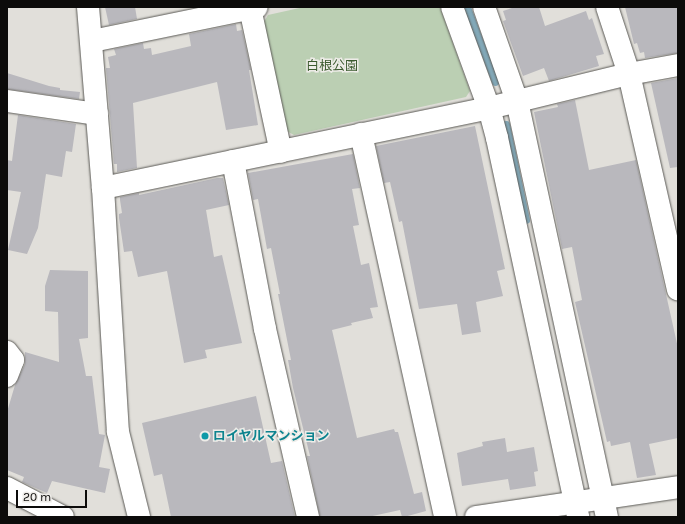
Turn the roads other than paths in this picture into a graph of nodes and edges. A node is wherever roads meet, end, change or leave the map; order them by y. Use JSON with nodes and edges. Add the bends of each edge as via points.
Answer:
{"nodes":[{"id":1,"x":88,"y":7,"type":"edge"},
{"id":2,"x":452,"y":7,"type":"edge"},
{"id":3,"x":484,"y":7,"type":"edge"},
{"id":4,"x":607,"y":7,"type":"edge"},
{"id":5,"x":253,"y":8,"type":"edge"},
{"id":6,"x":92,"y":41,"type":"junction"},
{"id":7,"x":678,"y":66,"type":"edge"},
{"id":8,"x":630,"y":74,"type":"junction"},
{"id":9,"x":7,"y":101,"type":"edge"},
{"id":10,"x":517,"y":102,"type":"junction"},
{"id":11,"x":489,"y":108,"type":"junction"},
{"id":12,"x":97,"y":114,"type":"junction"},
{"id":13,"x":361,"y":134,"type":"junction"},
{"id":14,"x":281,"y":152,"type":"junction"},
{"id":15,"x":233,"y":161,"type":"junction"},
{"id":16,"x":103,"y":188,"type":"junction"},
{"id":17,"x":678,"y":290,"type":"edge"},
{"id":18,"x":7,"y":352,"type":"edge"},
{"id":19,"x":7,"y":376,"type":"edge"},
{"id":20,"x":678,"y":487,"type":"edge"},
{"id":21,"x":7,"y":488,"type":"edge"},
{"id":22,"x":605,"y":508,"type":"edge"},
{"id":23,"x":577,"y":509,"type":"edge"},
{"id":24,"x":63,"y":517,"type":"edge"},
{"id":25,"x":139,"y":517,"type":"edge"},
{"id":26,"x":308,"y":517,"type":"edge"},
{"id":27,"x":445,"y":517,"type":"edge"},
{"id":28,"x":476,"y":517,"type":"edge"}],
"edges":[{"from":1,"to":6,"type":"street"},
{"from":2,"to":11,"type":"street"},
{"from":3,"to":10,"type":"street"},
{"from":4,"to":8,"type":"street"},
{"from":5,"to":6,"type":"street"},
{"from":5,"to":14,"type":"street"},
{"from":6,"to":12,"type":"street"},
{"from":7,"to":8,"type":"street"},
{"from":8,"to":10,"type":"street"},
{"from":8,"to":17,"type":"street"},
{"from":9,"to":12,"type":"street"},
{"from":10,"to":11,"type":"street"},
{"from":10,"to":22,"type":"street"},
{"from":11,"to":13,"type":"street"},
{"from":11,"to":23,"type":"street"},
{"from":12,"to":16,"type":"street"},
{"from":13,"to":14,"type":"street"},
{"from":13,"to":27,"type":"street"},
{"from":14,"to":15,"type":"street"},
{"from":15,"to":16,"type":"street"},
{"from":15,"to":26,"type":"street","via":[[265,329]]},
{"from":16,"to":25,"type":"street","via":[[118,432]]},
{"from":18,"to":19,"type":"street","via":[[13,360]]},
{"from":20,"to":22,"type":"street"},
{"from":21,"to":24,"type":"street"},
{"from":22,"to":23,"type":"street"},
{"from":23,"to":28,"type":"street"}]}
